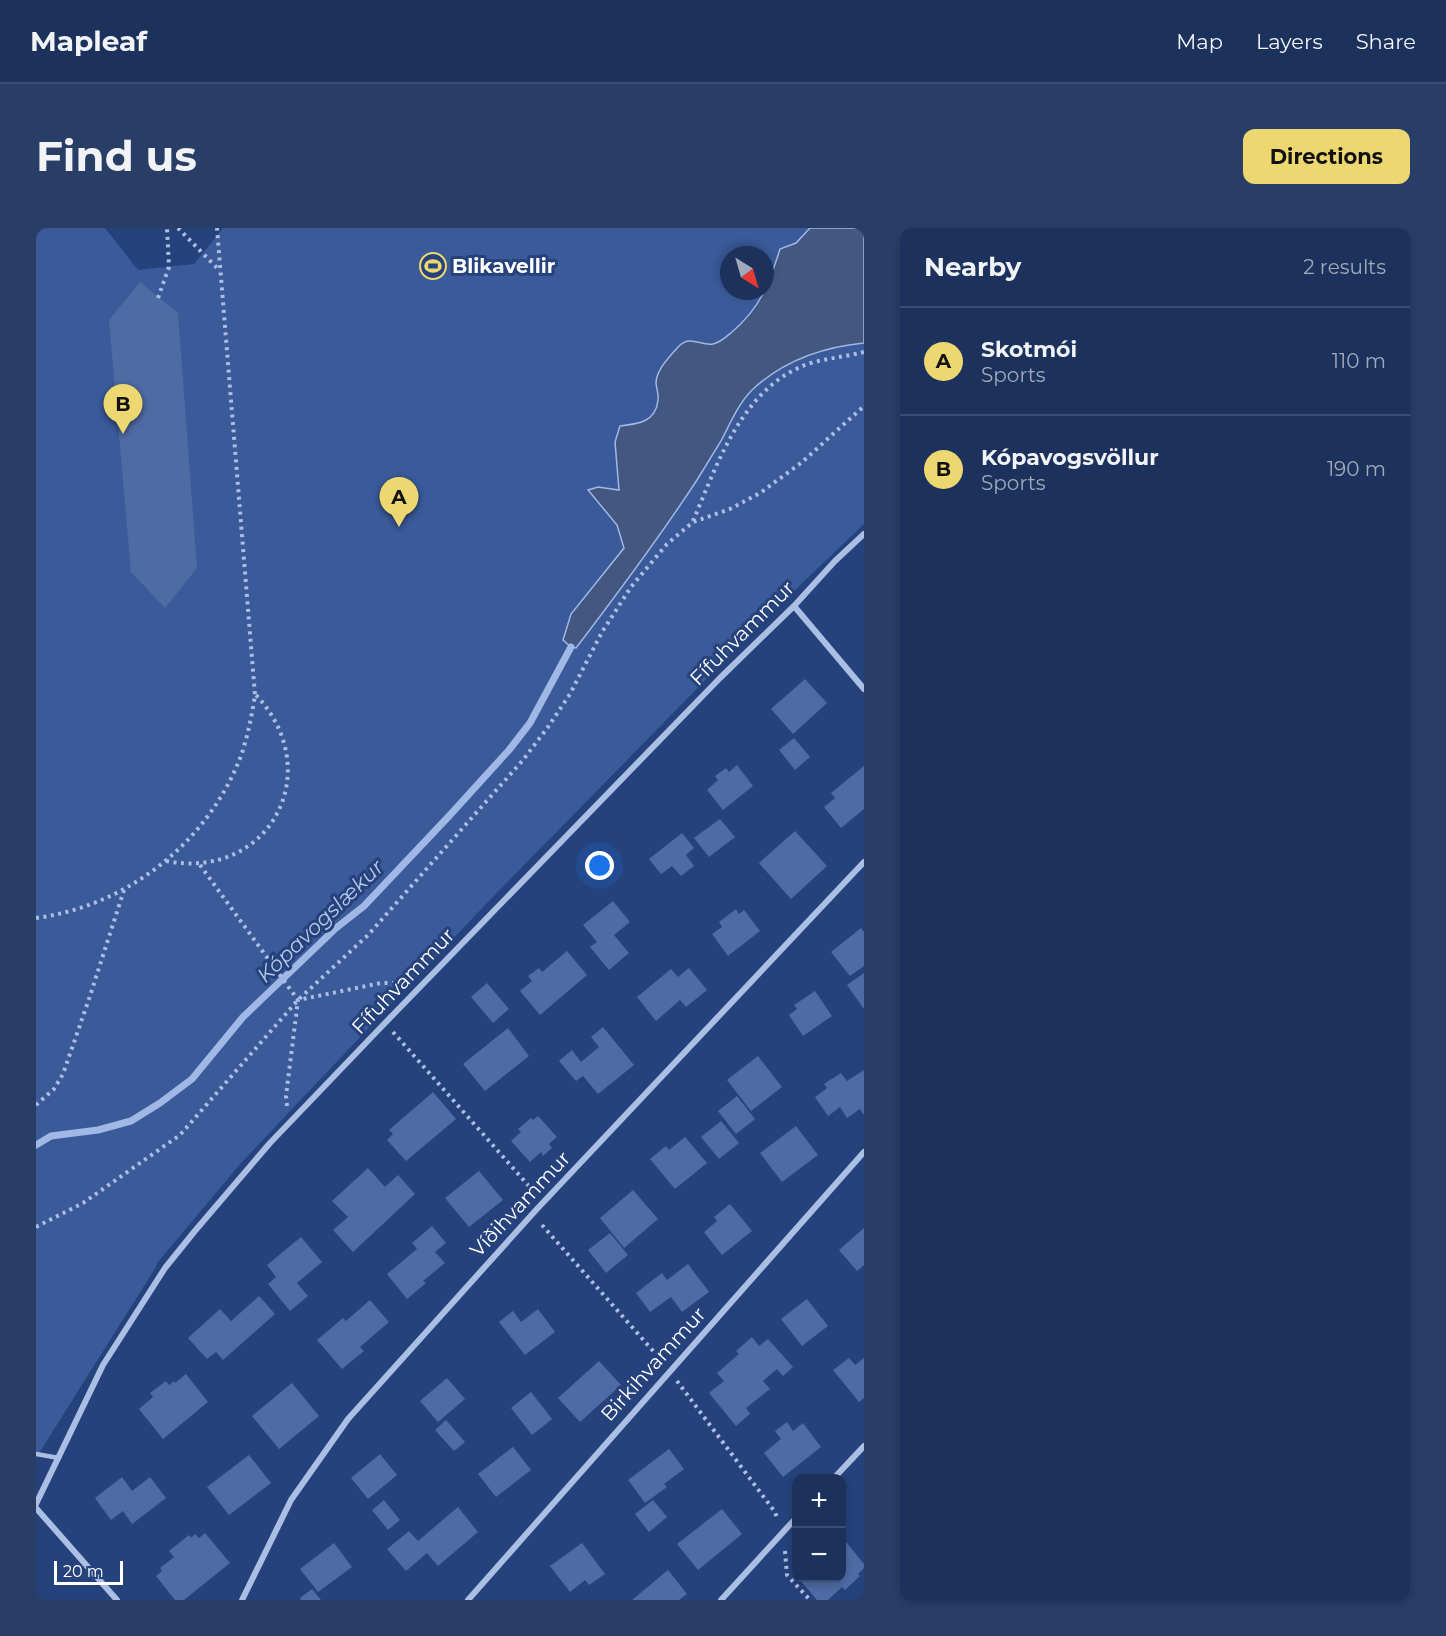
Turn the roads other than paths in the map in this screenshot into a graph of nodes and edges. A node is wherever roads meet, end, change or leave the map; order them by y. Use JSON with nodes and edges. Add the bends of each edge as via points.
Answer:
{"nodes":[{"id":1,"x":864,"y":534,"type":"edge"},
{"id":2,"x":794,"y":606,"type":"junction"},
{"id":3,"x":864,"y":688,"type":"edge"},
{"id":4,"x":864,"y":862,"type":"edge"},
{"id":5,"x":864,"y":1152,"type":"edge"},
{"id":6,"x":864,"y":1446,"type":"edge"},
{"id":7,"x":36,"y":1454,"type":"edge"},
{"id":8,"x":59,"y":1458,"type":"junction"},
{"id":9,"x":839,"y":1474,"type":"edge"},
{"id":10,"x":36,"y":1506,"type":"edge"},
{"id":11,"x":792,"y":1523,"type":"edge"},
{"id":12,"x":117,"y":1600,"type":"edge"},
{"id":13,"x":242,"y":1600,"type":"edge"},
{"id":14,"x":468,"y":1600,"type":"edge"},
{"id":15,"x":721,"y":1600,"type":"edge"}],
"edges":[{"from":1,"to":2,"type":"street","name":"Fífuhvammur"},
{"from":2,"to":3,"type":"street"},
{"from":2,"to":8,"type":"street","name":"Fífuhvammur","via":[[385,1023],[224,1196],[165,1268],[103,1365]]},
{"from":4,"to":13,"type":"street","name":"Víðihvammur","via":[[536,1210],[348,1419],[291,1500]]},
{"from":5,"to":14,"type":"street","name":"Birkihvammur"},
{"from":6,"to":9,"type":"street"},
{"from":7,"to":8,"type":"lane"},
{"from":8,"to":10,"type":"street","name":"Fífuhvammur"},
{"from":10,"to":12,"type":"street"},
{"from":11,"to":15,"type":"street"}]}
